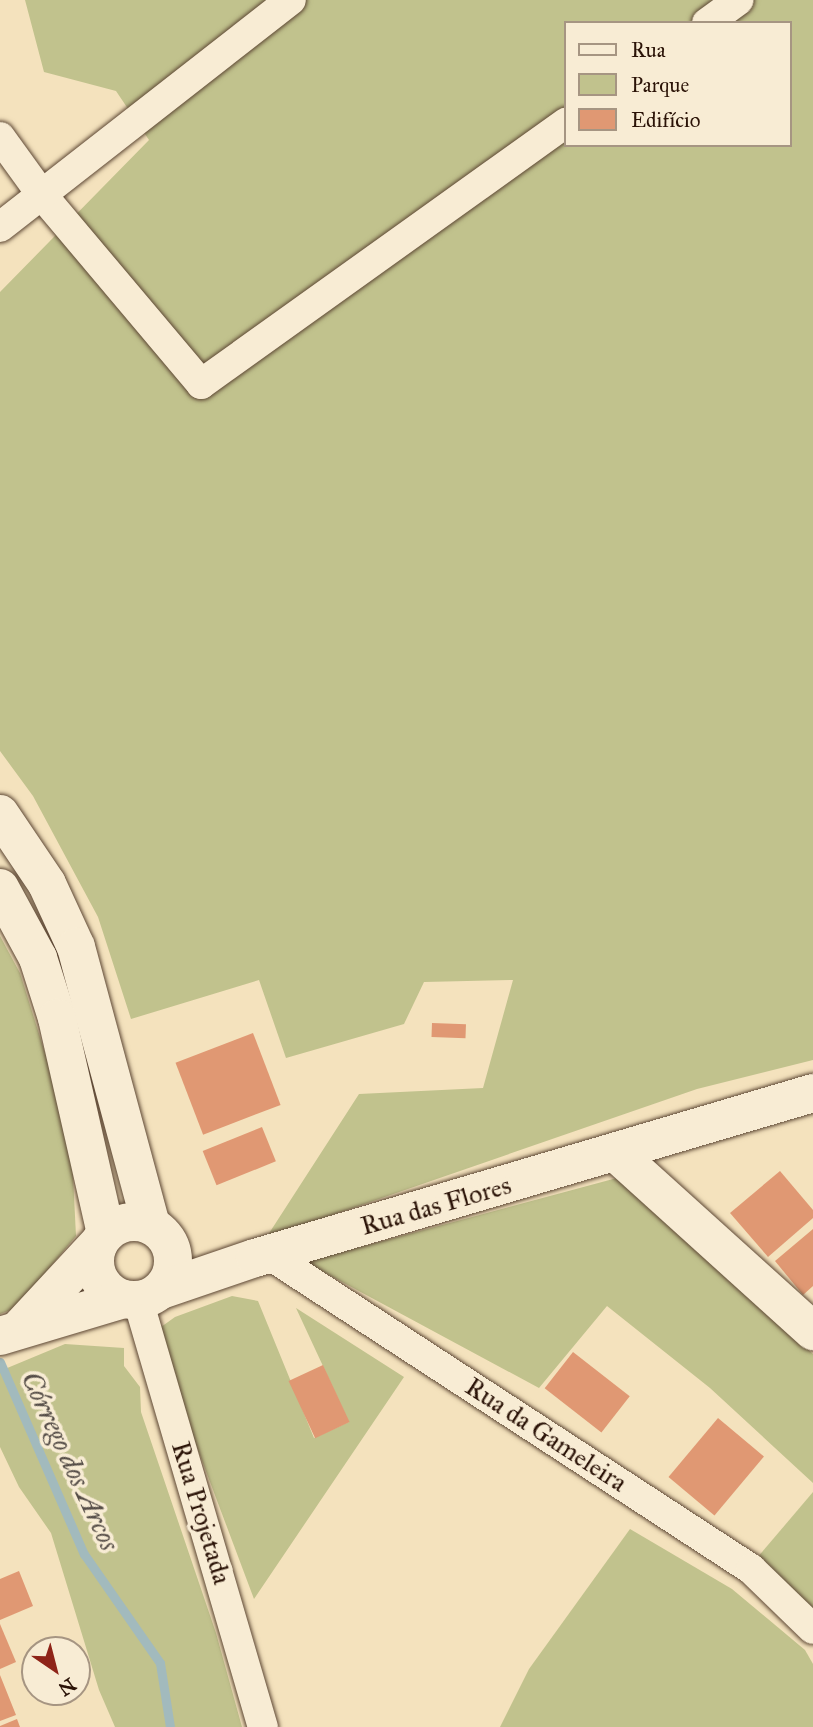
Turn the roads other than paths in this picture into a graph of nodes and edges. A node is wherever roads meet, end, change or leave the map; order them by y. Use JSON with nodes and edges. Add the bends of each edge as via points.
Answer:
{"nodes":[{"id":1,"x":291,"y":0,"type":"edge"},
{"id":2,"x":739,"y":0,"type":"edge"},
{"id":3,"x":710,"y":21,"type":"edge"},
{"id":4,"x":564,"y":124,"type":"edge"},
{"id":5,"x":0,"y":137,"type":"edge"},
{"id":6,"x":42,"y":195,"type":"junction"},
{"id":7,"x":0,"y":227,"type":"edge"},
{"id":8,"x":0,"y":814,"type":"edge"},
{"id":9,"x":0,"y":888,"type":"edge"},
{"id":10,"x":813,"y":1093,"type":"edge"},
{"id":11,"x":616,"y":1153,"type":"junction"},
{"id":12,"x":156,"y":1228,"type":"junction"},
{"id":13,"x":103,"y":1238,"type":"junction"},
{"id":14,"x":262,"y":1256,"type":"junction"},
{"id":15,"x":141,"y":1296,"type":"junction"},
{"id":16,"x":813,"y":1331,"type":"edge"},
{"id":17,"x":8,"y":1333,"type":"edge"},
{"id":18,"x":813,"y":1629,"type":"edge"},
{"id":19,"x":263,"y":1727,"type":"edge"}],
"edges":[{"from":1,"to":6,"type":"street"},
{"from":2,"to":3,"type":"street"},
{"from":4,"to":6,"type":"street","via":[[201,384]]},
{"from":5,"to":6,"type":"street"},
{"from":6,"to":7,"type":"street"},
{"from":8,"to":12,"type":"main road","via":[[47,884],[76,947]]},
{"from":9,"to":13,"type":"main road","via":[[38,958],[53,1006]]},
{"from":10,"to":11,"type":"main road","name":"Rua das Flores"},
{"from":11,"to":14,"type":"main road","name":"Rua das Flores"},
{"from":11,"to":16,"type":"main road"},
{"from":12,"to":13,"type":"main road","via":[[128,1222]]},
{"from":12,"to":14,"type":"main road","via":[[193,1246]]},
{"from":12,"to":15,"type":"main road","via":[[174,1254],[174,1267]]},
{"from":13,"to":15,"type":"main road","via":[[95,1254],[104,1287]]},
{"from":13,"to":17,"type":"main road"},
{"from":14,"to":15,"type":"main road","name":"Rua das Flores"},
{"from":14,"to":18,"type":"street","name":"Rua da Gameleira","via":[[751,1569]]},
{"from":15,"to":17,"type":"main road","name":"Rua das Flores"},
{"from":15,"to":19,"type":"street","name":"Rua Projetada"}]}
